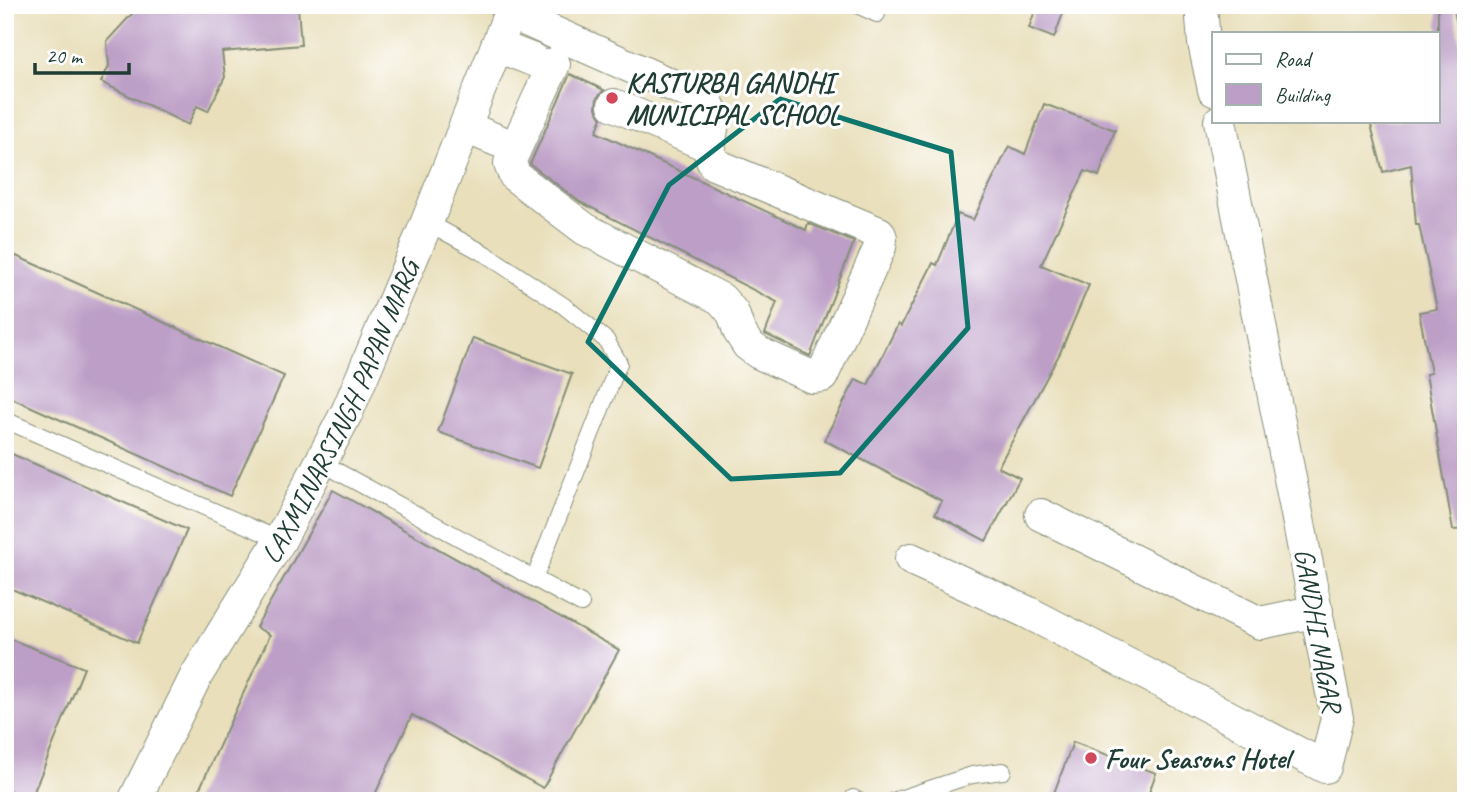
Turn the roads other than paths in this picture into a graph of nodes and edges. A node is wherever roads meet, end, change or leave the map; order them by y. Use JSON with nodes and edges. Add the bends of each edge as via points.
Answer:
{"nodes":[{"id":1,"x":857,"y":5,"type":"edge"},
{"id":2,"x":1201,"y":5,"type":"edge"},
{"id":3,"x":512,"y":9,"type":"edge"},
{"id":4,"x":877,"y":14,"type":"dead end"},
{"id":5,"x":497,"y":46,"type":"junction"},
{"id":6,"x":1212,"y":80,"type":"edge"},
{"id":7,"x":614,"y":105,"type":"dead end"},
{"id":8,"x":1220,"y":122,"type":"edge"},
{"id":9,"x":464,"y":127,"type":"junction"},
{"id":10,"x":499,"y":141,"type":"dead end"},
{"id":11,"x":709,"y":146,"type":"junction"},
{"id":12,"x":427,"y":222,"type":"junction"},
{"id":13,"x":5,"y":420,"type":"edge"},
{"id":14,"x":320,"y":462,"type":"junction"},
{"id":15,"x":1041,"y":515,"type":"dead end"},
{"id":16,"x":280,"y":540,"type":"junction"},
{"id":17,"x":911,"y":559,"type":"dead end"},
{"id":18,"x":535,"y":577,"type":"junction"},
{"id":19,"x":581,"y":604,"type":"dead end"},
{"id":20,"x":1317,"y":611,"type":"junction"},
{"id":21,"x":1003,"y":771,"type":"dead end"},
{"id":22,"x":134,"y":801,"type":"edge"},
{"id":23,"x":893,"y":801,"type":"edge"}],
"edges":[{"from":1,"to":4,"type":"lane"},
{"from":2,"to":6,"type":"street"},
{"from":3,"to":5,"type":"street","name":"LAXMINARSINGH PAPAN MARG"},
{"from":3,"to":11,"type":"street","via":[[703,99],[715,116]]},
{"from":5,"to":9,"type":"street","name":"LAXMINARSINGH PAPAN MARG"},
{"from":5,"to":11,"type":"street","via":[[543,62],[511,158],[515,176],[585,229],[721,299],[748,345],[759,353],[817,378],[822,376],[881,237],[872,229],[713,164]]},
{"from":7,"to":11,"type":"street"},
{"from":8,"to":20,"type":"street","name":"GANDHI NAGAR"},
{"from":9,"to":10,"type":"street"},
{"from":9,"to":12,"type":"street","name":"LAXMINARSINGH PAPAN MARG"},
{"from":12,"to":14,"type":"street","name":"LAXMINARSINGH PAPAN MARG","via":[[348,410]]},
{"from":12,"to":18,"type":"lane","via":[[564,306],[606,341],[619,363]]},
{"from":13,"to":16,"type":"lane"},
{"from":14,"to":16,"type":"street","name":"LAXMINARSINGH PAPAN MARG"},
{"from":14,"to":18,"type":"lane"},
{"from":15,"to":20,"type":"street","via":[[1260,623]]},
{"from":16,"to":22,"type":"street","name":"LAXMINARSINGH PAPAN MARG","via":[[196,676]]},
{"from":17,"to":20,"type":"street","name":"GANDHI NAGAR","via":[[1027,612],[1325,767],[1336,718]]},
{"from":18,"to":19,"type":"lane"},
{"from":21,"to":23,"type":"lane","via":[[972,775]]}]}
